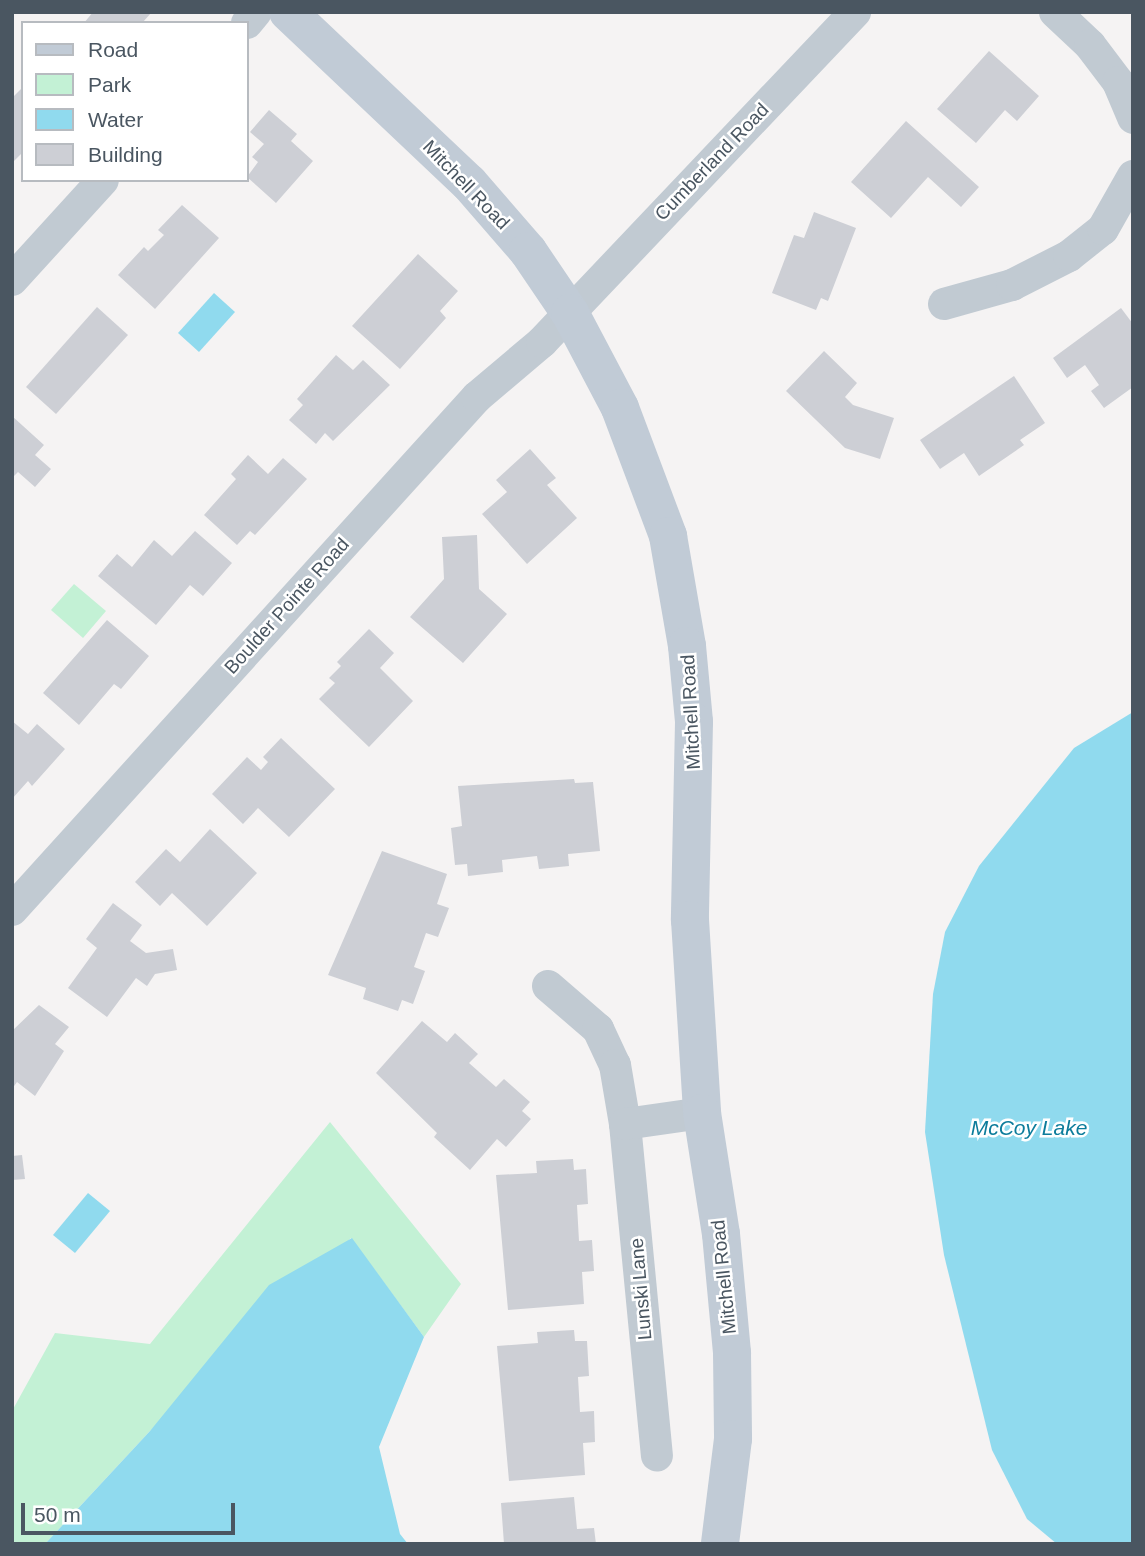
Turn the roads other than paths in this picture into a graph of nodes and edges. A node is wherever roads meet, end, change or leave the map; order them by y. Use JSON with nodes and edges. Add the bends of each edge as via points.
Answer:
{"nodes":[{"id":1,"x":289,"y":12,"type":"edge"},
{"id":2,"x":855,"y":12,"type":"edge"},
{"id":3,"x":1055,"y":12,"type":"edge"},
{"id":4,"x":1133,"y":118,"type":"edge"},
{"id":5,"x":1133,"y":176,"type":"edge"},
{"id":6,"x":101,"y":182,"type":"edge"},
{"id":7,"x":12,"y":280,"type":"edge"},
{"id":8,"x":944,"y":304,"type":"dead end"},
{"id":9,"x":570,"y":313,"type":"junction"},
{"id":10,"x":12,"y":910,"type":"edge"},
{"id":11,"x":548,"y":986,"type":"dead end"},
{"id":12,"x":702,"y":1113,"type":"junction"},
{"id":13,"x":625,"y":1124,"type":"junction"},
{"id":14,"x":657,"y":1455,"type":"dead end"},
{"id":15,"x":720,"y":1544,"type":"edge"}],
"edges":[{"from":1,"to":9,"type":"main road","name":"Mitchell Road","via":[[469,183],[528,251]]},
{"from":2,"to":9,"type":"street","name":"Cumberland Road"},
{"from":3,"to":4,"type":"street","via":[[1090,45],[1118,82]]},
{"from":5,"to":8,"type":"street","via":[[1103,229],[1069,256],[1012,285]]},
{"from":6,"to":7,"type":"street"},
{"from":9,"to":10,"type":"street","name":"Boulder Pointe Road","via":[[477,397]]},
{"from":9,"to":12,"type":"main road","name":"Mitchell Road","via":[[620,408],[644,467],[668,536],[687,646],[694,722],[690,920]]},
{"from":11,"to":13,"type":"street","name":"Lunski Lane","via":[[598,1030],[615,1065]]},
{"from":12,"to":13,"type":"street"},
{"from":12,"to":15,"type":"main road","name":"Mitchell Road","via":[[721,1234],[732,1353],[733,1439]]},
{"from":13,"to":14,"type":"street","name":"Lunski Lane"}]}
